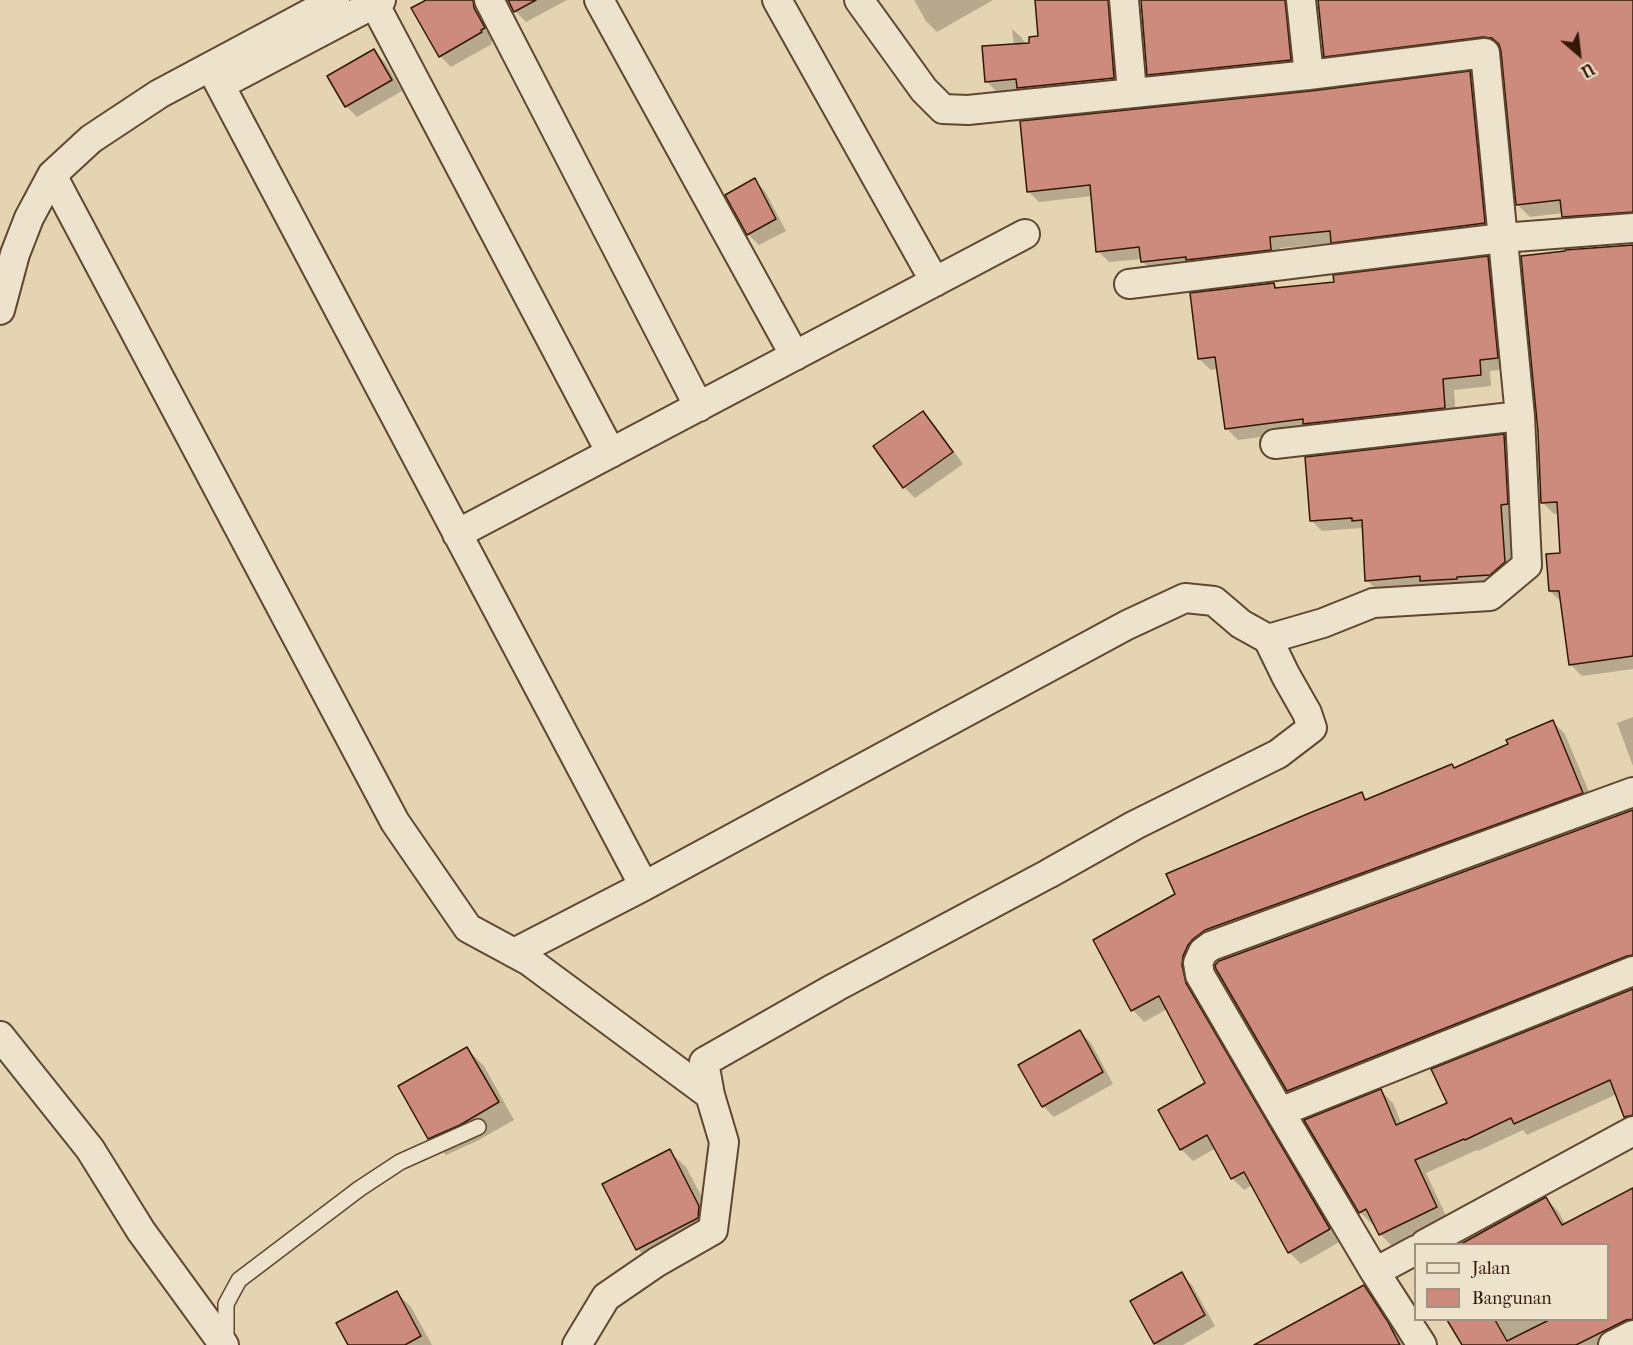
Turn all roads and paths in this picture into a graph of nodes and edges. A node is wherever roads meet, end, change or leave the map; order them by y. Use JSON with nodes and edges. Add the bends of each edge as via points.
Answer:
{"nodes":[{"id":1,"x":335,"y":0,"type":"edge"},
{"id":2,"x":489,"y":0,"type":"edge"},
{"id":3,"x":599,"y":0,"type":"edge"},
{"id":4,"x":777,"y":0,"type":"edge"},
{"id":5,"x":859,"y":0,"type":"edge"},
{"id":6,"x":1124,"y":0,"type":"edge"},
{"id":7,"x":1301,"y":0,"type":"edge"},
{"id":8,"x":378,"y":2,"type":"edge"},
{"id":9,"x":1309,"y":75,"type":"junction"},
{"id":10,"x":215,"y":76,"type":"junction"},
{"id":11,"x":1132,"y":92,"type":"junction"},
{"id":12,"x":52,"y":175,"type":"junction"},
{"id":13,"x":1633,"y":228,"type":"edge"},
{"id":14,"x":1025,"y":234,"type":"dead end"},
{"id":15,"x":1502,"y":238,"type":"junction"},
{"id":16,"x":935,"y":282,"type":"junction"},
{"id":17,"x":1129,"y":284,"type":"dead end"},
{"id":18,"x":0,"y":310,"type":"edge"},
{"id":19,"x":795,"y":356,"type":"junction"},
{"id":20,"x":699,"y":406,"type":"junction"},
{"id":21,"x":1520,"y":416,"type":"junction"},
{"id":22,"x":1275,"y":444,"type":"dead end"},
{"id":23,"x":611,"y":453,"type":"junction"},
{"id":24,"x":458,"y":534,"type":"junction"},
{"id":25,"x":1268,"y":639,"type":"junction"},
{"id":26,"x":1633,"y":792,"type":"edge"},
{"id":27,"x":644,"y":886,"type":"junction"},
{"id":28,"x":514,"y":953,"type":"junction"},
{"id":29,"x":1633,"y":971,"type":"edge"},
{"id":30,"x":0,"y":1036,"type":"edge"},
{"id":31,"x":710,"y":1095,"type":"junction"},
{"id":32,"x":1280,"y":1112,"type":"junction"},
{"id":33,"x":478,"y":1127,"type":"dead end"},
{"id":34,"x":1633,"y":1131,"type":"edge"},
{"id":35,"x":1429,"y":1243,"type":"edge"},
{"id":36,"x":1414,"y":1251,"type":"edge"},
{"id":37,"x":1375,"y":1272,"type":"junction"},
{"id":38,"x":1633,"y":1335,"type":"edge"},
{"id":39,"x":225,"y":1345,"type":"edge"},
{"id":40,"x":577,"y":1345,"type":"edge"},
{"id":41,"x":1422,"y":1345,"type":"edge"},
{"id":42,"x":1613,"y":1345,"type":"edge"}],
"edges":[{"from":1,"to":10,"type":"street"},
{"from":2,"to":20,"type":"street"},
{"from":3,"to":19,"type":"street"},
{"from":4,"to":16,"type":"street"},
{"from":5,"to":11,"type":"street","via":[[924,90],[943,109],[968,110]]},
{"from":6,"to":11,"type":"street"},
{"from":7,"to":9,"type":"street"},
{"from":8,"to":10,"type":"street"},
{"from":8,"to":23,"type":"street"},
{"from":9,"to":11,"type":"street"},
{"from":9,"to":15,"type":"street","via":[[1485,53]]},
{"from":10,"to":12,"type":"street","via":[[159,94],[91,139]]},
{"from":10,"to":24,"type":"street"},
{"from":12,"to":18,"type":"street","via":[[15,254]]},
{"from":12,"to":28,"type":"street","via":[[395,822],[468,928]]},
{"from":13,"to":15,"type":"street"},
{"from":14,"to":16,"type":"street"},
{"from":15,"to":17,"type":"street"},
{"from":15,"to":21,"type":"street"},
{"from":16,"to":19,"type":"street"},
{"from":19,"to":20,"type":"street"},
{"from":20,"to":23,"type":"street"},
{"from":21,"to":22,"type":"street"},
{"from":21,"to":25,"type":"street","via":[[1527,565],[1490,596],[1373,603]]},
{"from":23,"to":24,"type":"street"},
{"from":24,"to":27,"type":"street"},
{"from":25,"to":27,"type":"street","via":[[1241,624],[1214,601],[1185,598]]},
{"from":25,"to":31,"type":"street","via":[[1312,728],[1278,754],[1135,825],[704,1062]]},
{"from":26,"to":32,"type":"street","via":[[1203,952],[1198,963],[1200,975]]},
{"from":27,"to":28,"type":"street"},
{"from":28,"to":31,"type":"street"},
{"from":29,"to":32,"type":"street"},
{"from":30,"to":39,"type":"street","via":[[90,1149],[141,1231]]},
{"from":31,"to":40,"type":"street","via":[[724,1142],[713,1230],[606,1297]]},
{"from":32,"to":37,"type":"street"},
{"from":33,"to":39,"type":"lane","via":[[400,1162],[367,1183],[239,1280],[226,1304]]},
{"from":34,"to":35,"type":"street"},
{"from":36,"to":37,"type":"street"},
{"from":37,"to":41,"type":"street"},
{"from":38,"to":42,"type":"street"}]}
